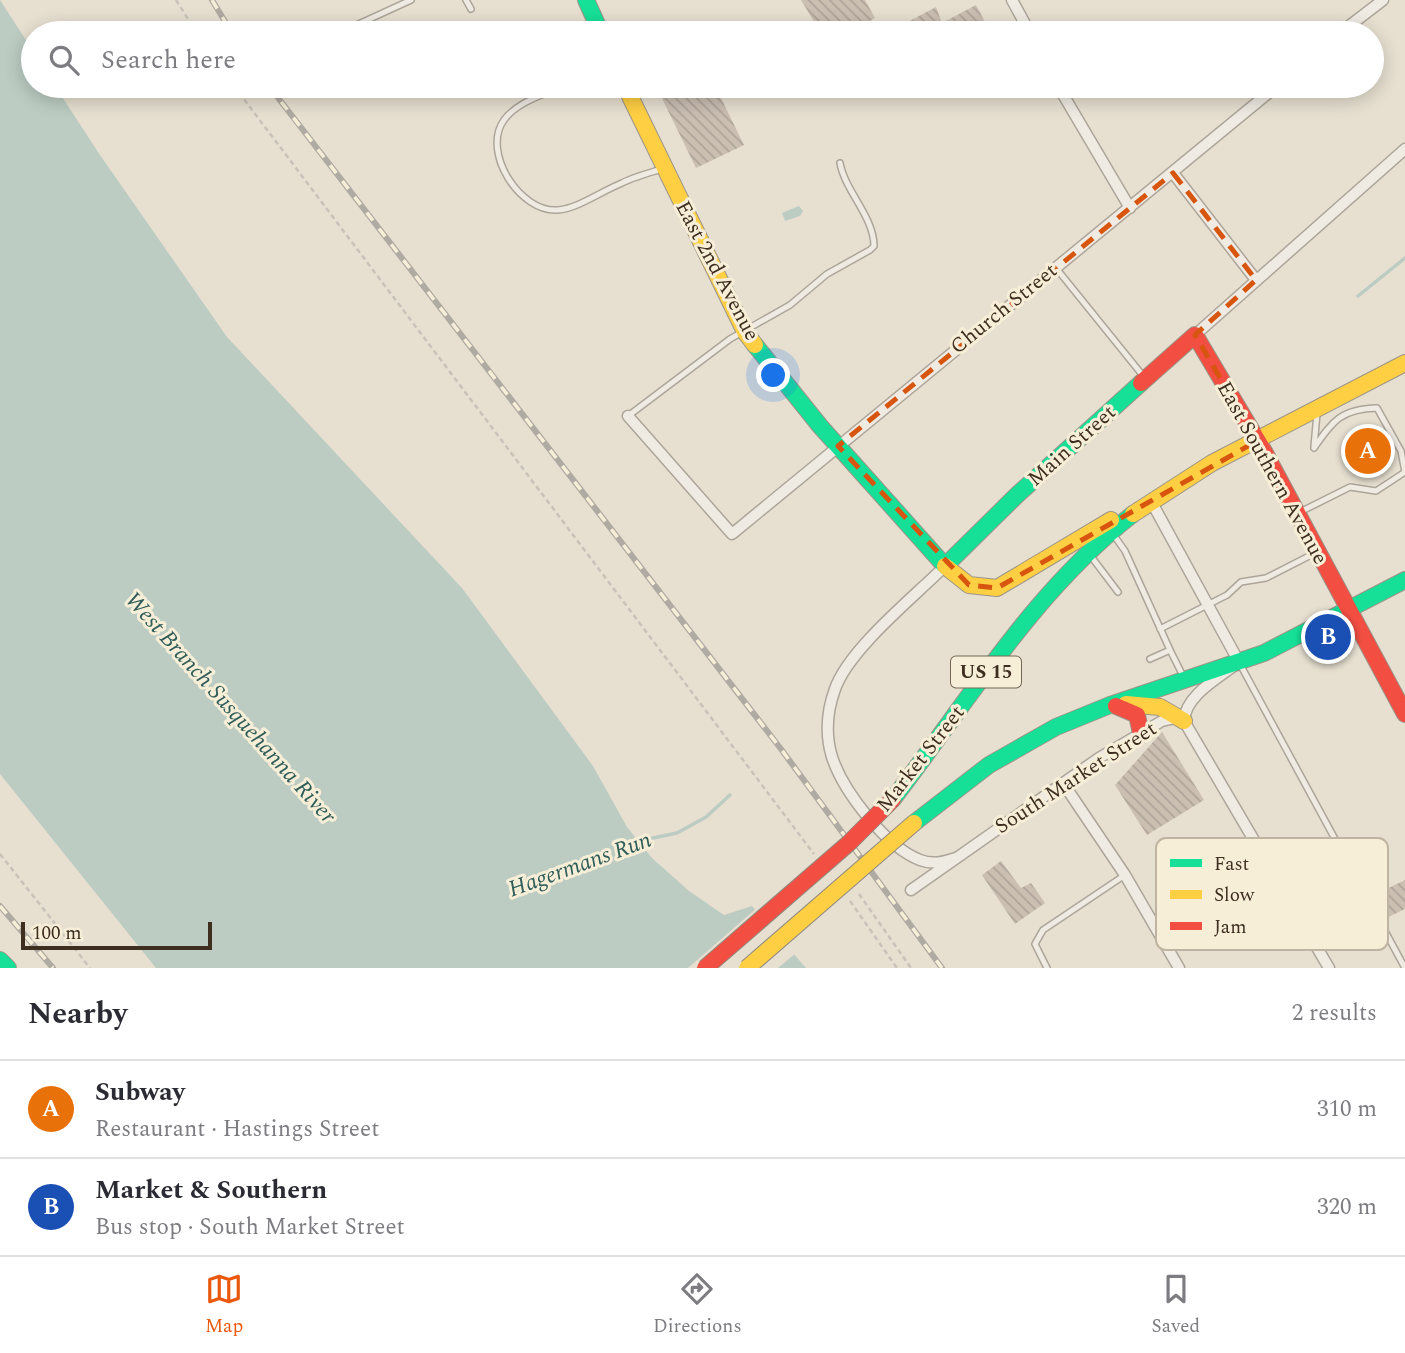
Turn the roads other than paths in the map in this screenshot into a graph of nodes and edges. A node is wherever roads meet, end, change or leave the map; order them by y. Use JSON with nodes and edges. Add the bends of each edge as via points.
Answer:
{"nodes":[{"id":1,"x":411,"y":0,"type":"edge"},
{"id":2,"x":466,"y":0,"type":"edge"},
{"id":3,"x":586,"y":0,"type":"edge"},
{"id":4,"x":1383,"y":0,"type":"edge"},
{"id":5,"x":1016,"y":1,"type":"edge"},
{"id":6,"x":471,"y":9,"type":"dead end"},
{"id":7,"x":365,"y":21,"type":"edge"},
{"id":8,"x":596,"y":21,"type":"edge"},
{"id":9,"x":1025,"y":21,"type":"edge"},
{"id":10,"x":1356,"y":21,"type":"edge"},
{"id":11,"x":536,"y":98,"type":"edge"},
{"id":12,"x":631,"y":98,"type":"edge"},
{"id":13,"x":1065,"y":98,"type":"edge"},
{"id":14,"x":1263,"y":98,"type":"edge"},
{"id":15,"x":1405,"y":149,"type":"edge"},
{"id":16,"x":840,"y":163,"type":"dead end"},
{"id":17,"x":663,"y":168,"type":"junction"},
{"id":18,"x":1173,"y":173,"type":"junction"},
{"id":19,"x":1130,"y":208,"type":"junction"},
{"id":20,"x":1056,"y":268,"type":"junction"},
{"id":21,"x":1256,"y":280,"type":"junction"},
{"id":22,"x":745,"y":332,"type":"junction"},
{"id":23,"x":1195,"y":335,"type":"junction"},
{"id":24,"x":1405,"y":363,"type":"edge"},
{"id":25,"x":1146,"y":379,"type":"junction"},
{"id":26,"x":1318,"y":410,"type":"junction"},
{"id":27,"x":628,"y":416,"type":"joint"},
{"id":28,"x":1257,"y":441,"type":"junction"},
{"id":29,"x":838,"y":446,"type":"junction"},
{"id":30,"x":1405,"y":472,"type":"edge"},
{"id":31,"x":1151,"y":501,"type":"junction"},
{"id":32,"x":1297,"y":514,"type":"junction"},
{"id":33,"x":1111,"y":531,"type":"junction"},
{"id":34,"x":1088,"y":551,"type":"junction"},
{"id":35,"x":1317,"y":552,"type":"junction"},
{"id":36,"x":945,"y":566,"type":"junction"},
{"id":37,"x":1405,"y":580,"type":"edge"},
{"id":38,"x":1118,"y":592,"type":"dead end"},
{"id":39,"x":1208,"y":605,"type":"junction"},
{"id":40,"x":1348,"y":611,"type":"junction"},
{"id":41,"x":1160,"y":629,"type":"junction"},
{"id":42,"x":1170,"y":650,"type":"junction"},
{"id":43,"x":1150,"y":659,"type":"dead end"},
{"id":44,"x":1239,"y":662,"type":"junction"},
{"id":45,"x":1185,"y":680,"type":"junction"},
{"id":46,"x":1110,"y":705,"type":"junction"},
{"id":47,"x":1405,"y":714,"type":"edge"},
{"id":48,"x":1184,"y":721,"type":"junction"},
{"id":49,"x":1141,"y":734,"type":"junction"},
{"id":50,"x":1063,"y":783,"type":"junction"},
{"id":51,"x":1253,"y":838,"type":"edge"},
{"id":52,"x":1334,"y":838,"type":"edge"},
{"id":53,"x":956,"y":858,"type":"junction"},
{"id":54,"x":1125,"y":875,"type":"junction"},
{"id":55,"x":911,"y":890,"type":"dead end"},
{"id":56,"x":1156,"y":928,"type":"edge"},
{"id":57,"x":1388,"y":937,"type":"edge"},
{"id":58,"x":1169,"y":950,"type":"edge"},
{"id":59,"x":1318,"y":950,"type":"edge"},
{"id":60,"x":0,"y":960,"type":"edge"},
{"id":61,"x":8,"y":968,"type":"edge"},
{"id":62,"x":705,"y":968,"type":"edge"},
{"id":63,"x":747,"y":968,"type":"edge"},
{"id":64,"x":1046,"y":968,"type":"edge"},
{"id":65,"x":1179,"y":968,"type":"edge"},
{"id":66,"x":1329,"y":968,"type":"edge"},
{"id":67,"x":1405,"y":968,"type":"edge"}],
"edges":[{"from":1,"to":7,"type":"lane"},
{"from":2,"to":6,"type":"lane"},
{"from":3,"to":8,"type":"main road"},
{"from":4,"to":10,"type":"street"},
{"from":5,"to":9,"type":"street"},
{"from":11,"to":17,"type":"lane","via":[[518,106],[501,124],[497,146],[499,158],[524,197],[534,204],[557,210]]},
{"from":12,"to":17,"type":"main road","name":"East 2nd Avenue"},
{"from":13,"to":19,"type":"street"},
{"from":14,"to":18,"type":"street","name":"Church Street"},
{"from":15,"to":21,"type":"street","name":"Main Street"},
{"from":16,"to":22,"type":"lane","via":[[874,246]]},
{"from":17,"to":22,"type":"main road","name":"East 2nd Avenue"},
{"from":18,"to":19,"type":"street","name":"Church Street"},
{"from":18,"to":21,"type":"street"},
{"from":19,"to":20,"type":"street","name":"Church Street"},
{"from":20,"to":25,"type":"lane"},
{"from":20,"to":29,"type":"street","name":"Church Street"},
{"from":21,"to":23,"type":"street","name":"Main Street"},
{"from":22,"to":27,"type":"lane"},
{"from":22,"to":29,"type":"main road","name":"East 2nd Avenue"},
{"from":23,"to":25,"type":"main road","name":"Main Street"},
{"from":23,"to":28,"type":"main road","name":"East Southern Avenue"},
{"from":24,"to":26,"type":"main road","number":"US 15"},
{"from":25,"to":36,"type":"main road","name":"Main Street"},
{"from":26,"to":28,"type":"main road","number":"US 15"},
{"from":26,"to":30,"type":"lane","via":[[1314,448],[1331,423],[1355,409],[1377,408],[1401,451]]},
{"from":27,"to":29,"type":"street","name":"Church Street","via":[[732,534]]},
{"from":28,"to":31,"type":"main road","name":"Market Street","number":"US 15"},
{"from":28,"to":32,"type":"main road","name":"East Southern Avenue"},
{"from":29,"to":36,"type":"main road","name":"East 2nd Avenue"},
{"from":30,"to":32,"type":"lane","via":[[1376,491],[1350,487]]},
{"from":31,"to":33,"type":"main road","name":"Market Street","number":"US 15"},
{"from":31,"to":36,"type":"main road","name":"East 2nd Avenue","via":[[1085,534],[997,588],[970,585]]},
{"from":31,"to":39,"type":"street"},
{"from":32,"to":35,"type":"main road","name":"East Southern Avenue"},
{"from":33,"to":34,"type":"main road","name":"Market Street","number":"US 15"},
{"from":33,"to":41,"type":"lane","via":[[1125,551]]},
{"from":34,"to":38,"type":"lane"},
{"from":34,"to":62,"type":"main road","name":"Market Street","number":"US 15","bridge":true,"via":[[1018,628],[893,799]]},
{"from":35,"to":39,"type":"lane","via":[[1266,579],[1241,582]]},
{"from":35,"to":40,"type":"main road","name":"East Southern Avenue"},
{"from":36,"to":53,"type":"street","name":"Main Street","via":[[853,658],[836,686],[828,737],[849,789],[901,850],[929,863]]},
{"from":37,"to":40,"type":"main road","name":"South Market Street"},
{"from":39,"to":41,"type":"lane"},
{"from":39,"to":44,"type":"street"},
{"from":40,"to":44,"type":"main road","name":"South Market Street"},
{"from":40,"to":47,"type":"main road","name":"East Southern Avenue"},
{"from":41,"to":42,"type":"lane"},
{"from":42,"to":43,"type":"lane"},
{"from":42,"to":45,"type":"lane"},
{"from":44,"to":45,"type":"main road","name":"Market Street"},
{"from":44,"to":48,"type":"street","name":"South Market Street","via":[[1192,700]]},
{"from":44,"to":52,"type":"lane"},
{"from":45,"to":46,"type":"main road","name":"Market Street"},
{"from":46,"to":48,"type":"main road","via":[[1151,705]]},
{"from":46,"to":49,"type":"main road","via":[[1137,715]]},
{"from":46,"to":63,"type":"main road","name":"Market Street","bridge":true,"via":[[1009,752],[950,793]]},
{"from":48,"to":49,"type":"street","name":"South Market Street","via":[[1168,719]]},
{"from":48,"to":51,"type":"street"},
{"from":49,"to":50,"type":"street","name":"South Market Street"},
{"from":50,"to":53,"type":"street","name":"South Market Street"},
{"from":50,"to":54,"type":"street"},
{"from":53,"to":55,"type":"street","name":"South Market Street"},
{"from":54,"to":56,"type":"street"},
{"from":54,"to":64,"type":"lane","via":[[1044,930],[1035,944]]},
{"from":57,"to":67,"type":"lane"},
{"from":58,"to":65,"type":"street"},
{"from":59,"to":66,"type":"street"},
{"from":60,"to":61,"type":"main road"}]}
